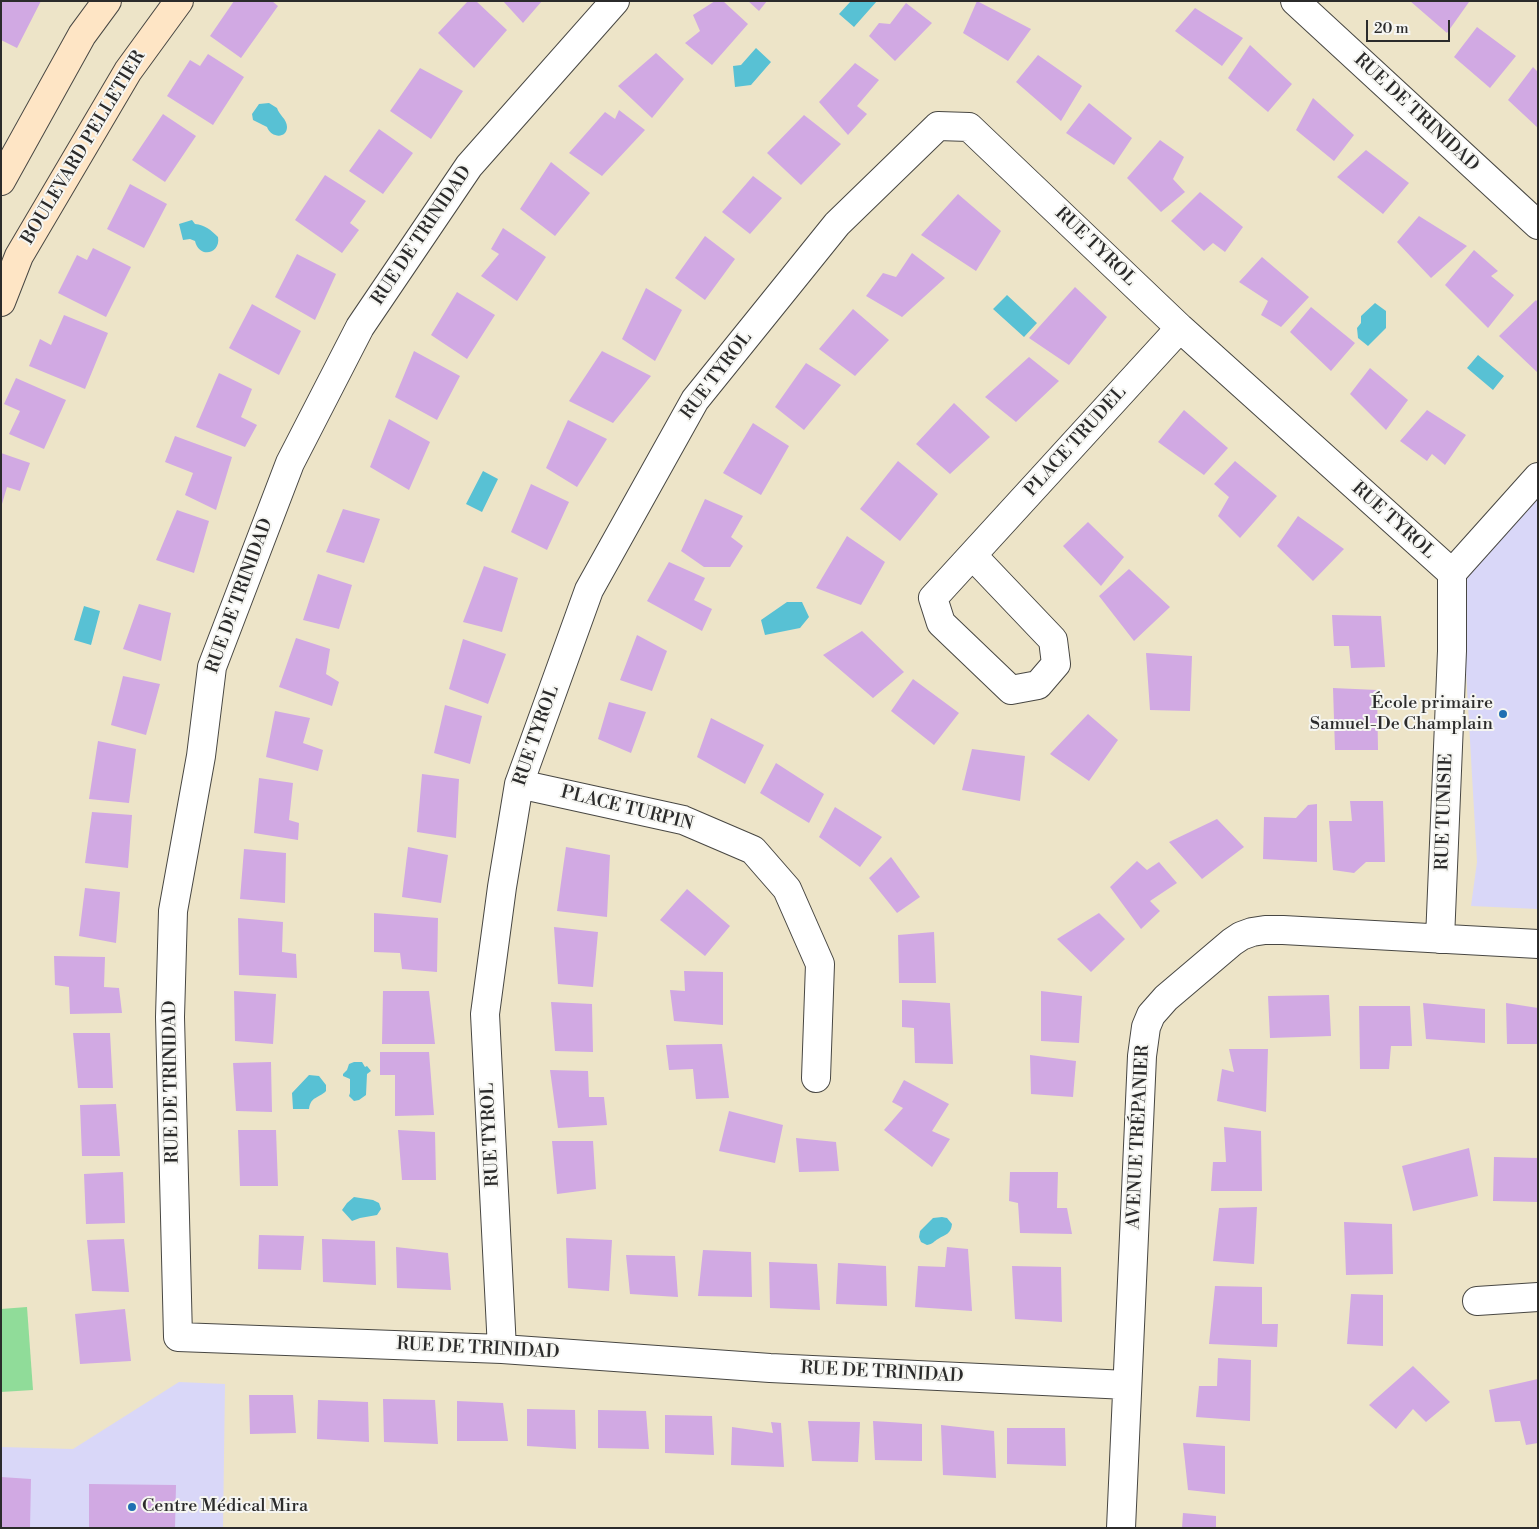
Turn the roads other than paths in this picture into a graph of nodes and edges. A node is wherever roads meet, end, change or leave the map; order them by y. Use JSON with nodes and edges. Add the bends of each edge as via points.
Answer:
{"nodes":[{"id":1,"x":108,"y":1,"type":"edge"},
{"id":2,"x":179,"y":1,"type":"edge"},
{"id":3,"x":616,"y":1,"type":"edge"},
{"id":4,"x":1295,"y":1,"type":"edge"},
{"id":5,"x":1,"y":181,"type":"edge"},
{"id":6,"x":1538,"y":225,"type":"edge"},
{"id":7,"x":1,"y":302,"type":"edge"},
{"id":8,"x":1180,"y":328,"type":"junction"},
{"id":9,"x":1538,"y":477,"type":"edge"},
{"id":10,"x":972,"y":556,"type":"junction"},
{"id":11,"x":1452,"y":573,"type":"junction"},
{"id":12,"x":519,"y":784,"type":"junction"},
{"id":13,"x":1440,"y":939,"type":"junction"},
{"id":14,"x":1538,"y":944,"type":"edge"},
{"id":15,"x":816,"y":1078,"type":"dead end"},
{"id":16,"x":1538,"y":1297,"type":"edge"},
{"id":17,"x":1477,"y":1301,"type":"dead end"},
{"id":18,"x":502,"y":1348,"type":"junction"},
{"id":19,"x":1127,"y":1384,"type":"junction"},
{"id":20,"x":1121,"y":1528,"type":"edge"}],
"edges":[{"from":1,"to":5,"type":"street","via":[[82,35]]},
{"from":2,"to":7,"type":"street","name":"BOULEVARD PELLETIER","via":[[123,79],[19,256]]},
{"from":3,"to":18,"type":"street","name":"RUE DE TRINIDAD","via":[[468,166],[360,328],[290,463],[212,667],[201,756],[173,912],[170,1037],[178,1337]]},
{"from":4,"to":6,"type":"street","name":"RUE DE TRINIDAD"},
{"from":8,"to":10,"type":"street","name":"PLACE TRUDEL"},
{"from":8,"to":11,"type":"street","name":"RUE TYROL"},
{"from":8,"to":12,"type":"street","name":"RUE TYROL","via":[[969,127],[938,126],[837,224],[694,400],[590,590]]},
{"from":9,"to":11,"type":"street"},
{"from":10,"to":10,"type":"street","name":"PLACE TRUDEL","via":[[933,598],[941,623],[1011,690],[1038,685],[1056,664],[1053,640]]},
{"from":11,"to":13,"type":"street","name":"RUE TUNISIE","via":[[1452,651]]},
{"from":12,"to":15,"type":"street","name":"PLACE TURPIN","via":[[684,820],[753,850],[787,889],[820,964]]},
{"from":12,"to":18,"type":"street","name":"RUE TYROL","via":[[485,1014]]},
{"from":13,"to":14,"type":"street","name":"AVENUE TRÉPANIER"},
{"from":13,"to":19,"type":"street","name":"AVENUE TRÉPANIER","via":[[1283,930],[1252,932],[1232,942],[1166,998],[1151,1015],[1142,1056]]},
{"from":16,"to":17,"type":"street"},
{"from":18,"to":19,"type":"street","name":"RUE DE TRINIDAD","via":[[770,1368]]},
{"from":19,"to":20,"type":"street","name":"AVENUE TRÉPANIER"}]}
